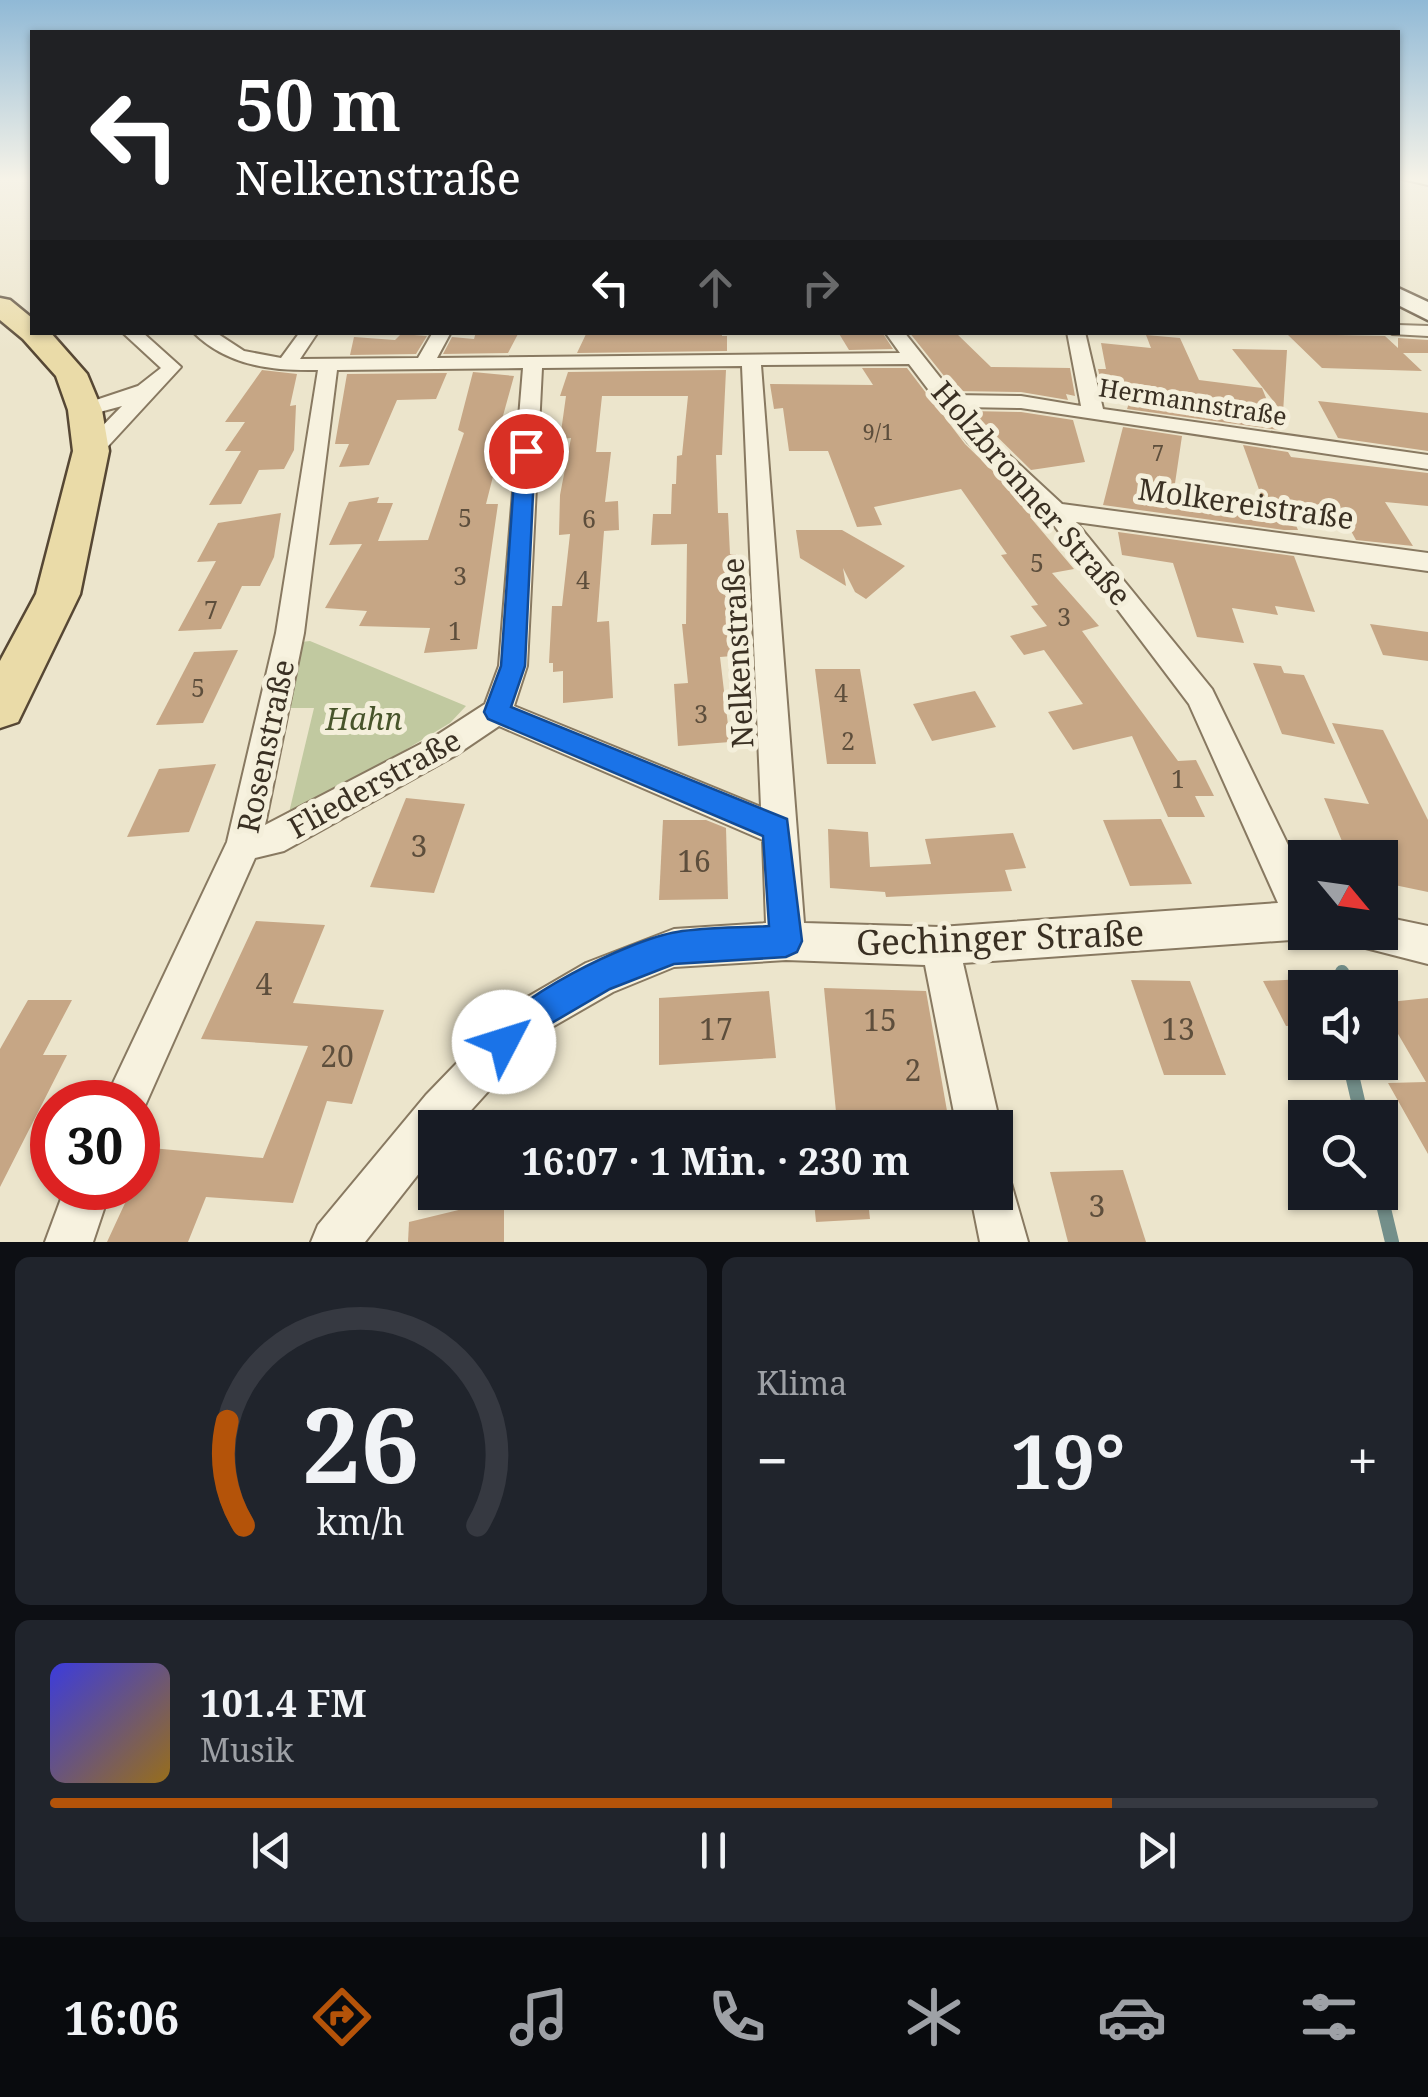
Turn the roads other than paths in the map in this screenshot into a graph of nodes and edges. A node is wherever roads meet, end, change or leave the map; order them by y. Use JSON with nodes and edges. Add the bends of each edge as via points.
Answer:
{"nodes":[{"id":1,"x":1400,"y":296,"type":"edge"},
{"id":2,"x":0,"y":306,"type":"edge"},
{"id":3,"x":1428,"y":312,"type":"edge"},
{"id":4,"x":30,"y":330,"type":"edge"},
{"id":5,"x":1400,"y":330,"type":"edge"},
{"id":6,"x":1428,"y":331,"type":"edge"},
{"id":7,"x":36,"y":335,"type":"edge"},
{"id":8,"x":140,"y":335,"type":"edge"},
{"id":9,"x":206,"y":335,"type":"edge"},
{"id":10,"x":307,"y":335,"type":"edge"},
{"id":11,"x":440,"y":335,"type":"edge"},
{"id":12,"x":896,"y":335,"type":"edge"},
{"id":13,"x":1077,"y":335,"type":"edge"},
{"id":14,"x":162,"y":358,"type":"junction"},
{"id":15,"x":915,"y":358,"type":"junction"},
{"id":16,"x":534,"y":362,"type":"junction"},
{"id":17,"x":751,"y":362,"type":"junction"},
{"id":18,"x":425,"y":363,"type":"junction"},
{"id":19,"x":286,"y":365,"type":"junction"},
{"id":20,"x":328,"y":366,"type":"junction"},
{"id":21,"x":153,"y":387,"type":"junction"},
{"id":22,"x":949,"y":400,"type":"junction"},
{"id":23,"x":83,"y":403,"type":"junction"},
{"id":24,"x":1093,"y":412,"type":"junction"},
{"id":25,"x":91,"y":451,"type":"junction"},
{"id":26,"x":1428,"y":462,"type":"edge"},
{"id":27,"x":1055,"y":511,"type":"junction"},
{"id":28,"x":1428,"y":562,"type":"edge"},
{"id":29,"x":0,"y":708,"type":"edge"},
{"id":30,"x":497,"y":712,"type":"junction"},
{"id":31,"x":776,"y":828,"type":"junction"},
{"id":32,"x":244,"y":843,"type":"junction"},
{"id":33,"x":1288,"y":883,"type":"edge"},
{"id":34,"x":1288,"y":921,"type":"edge"},
{"id":35,"x":1398,"y":939,"type":"edge"},
{"id":36,"x":786,"y":941,"type":"junction"},
{"id":37,"x":1428,"y":945,"type":"edge"},
{"id":38,"x":940,"y":946,"type":"junction"},
{"id":39,"x":135,"y":1080,"type":"edge"},
{"id":40,"x":975,"y":1110,"type":"edge"},
{"id":41,"x":80,"y":1210,"type":"edge"},
{"id":42,"x":997,"y":1210,"type":"edge"},
{"id":43,"x":69,"y":1242,"type":"edge"},
{"id":44,"x":335,"y":1242,"type":"edge"},
{"id":45,"x":1004,"y":1242,"type":"edge"}],
"edges":[{"from":1,"to":3,"type":"street"},
{"from":2,"to":4,"type":"main road"},
{"from":5,"to":6,"type":"street"},
{"from":7,"to":23,"type":"main road","via":[[72,374]]},
{"from":8,"to":14,"type":"street"},
{"from":9,"to":19,"type":"street","via":[[238,356]]},
{"from":10,"to":19,"type":"street"},
{"from":11,"to":18,"type":"street"},
{"from":12,"to":15,"type":"street","name":"Holzbronner Straße"},
{"from":13,"to":24,"type":"street"},
{"from":14,"to":21,"type":"street","via":[[170,367]]},
{"from":14,"to":23,"type":"street"},
{"from":15,"to":17,"type":"street"},
{"from":15,"to":22,"type":"street","name":"Holzbronner Straße"},
{"from":16,"to":17,"type":"street"},
{"from":16,"to":18,"type":"street"},
{"from":16,"to":30,"type":"street","via":[[513,666]]},
{"from":17,"to":31,"type":"street","name":"Nelkenstraße"},
{"from":18,"to":20,"type":"street"},
{"from":19,"to":20,"type":"street"},
{"from":20,"to":32,"type":"street","name":"Rosenstraße","via":[[290,633]]},
{"from":21,"to":23,"type":"street"},
{"from":21,"to":25,"type":"street"},
{"from":22,"to":24,"type":"street","name":"Hermannstraße"},
{"from":22,"to":27,"type":"street","name":"Holzbronner Straße","via":[[976,438]]},
{"from":23,"to":25,"type":"main road"},
{"from":24,"to":26,"type":"street","name":"Hermannstraße"},
{"from":25,"to":29,"type":"main road","via":[[58,594]]},
{"from":27,"to":28,"type":"street","name":"Molkereistraße"},
{"from":27,"to":33,"type":"street","name":"Holzbronner Straße","via":[[1202,697]]},
{"from":30,"to":31,"type":"street"},
{"from":30,"to":32,"type":"street","name":"Fliederstraße","via":[[272,840]]},
{"from":31,"to":36,"type":"street","name":"Nelkenstraße"},
{"from":32,"to":39,"type":"street","name":"Rosenstraße"},
{"from":34,"to":38,"type":"street","name":"Gechinger Straße"},
{"from":35,"to":37,"type":"street"},
{"from":36,"to":38,"type":"street","name":"Gechinger Straße"},
{"from":36,"to":44,"type":"street","name":"Gechinger Straße","via":[[674,948],[600,977],[526,1020],[441,1110]]},
{"from":38,"to":40,"type":"street"},
{"from":41,"to":43,"type":"street"},
{"from":42,"to":45,"type":"street"}]}
